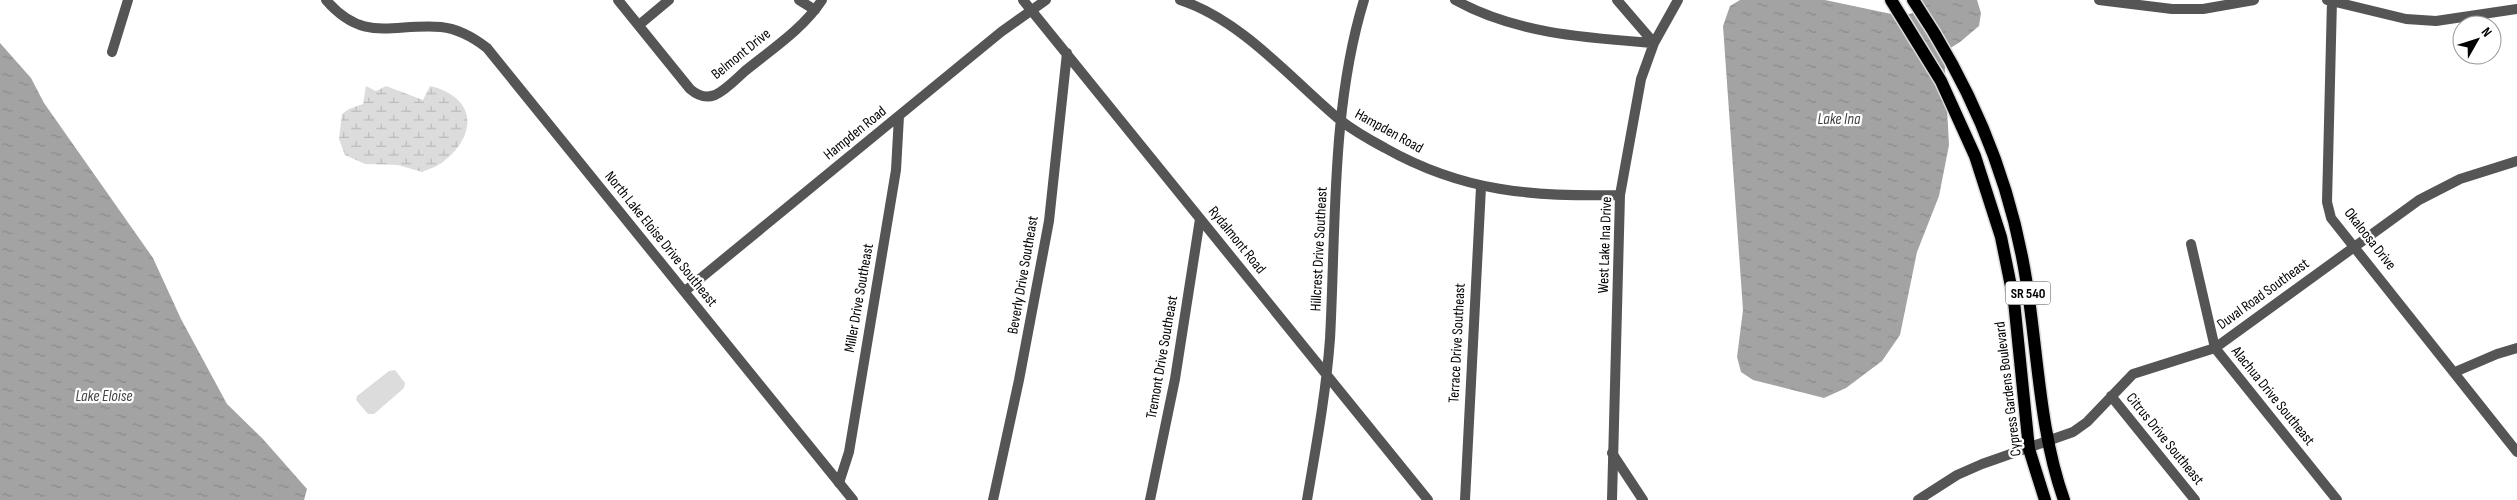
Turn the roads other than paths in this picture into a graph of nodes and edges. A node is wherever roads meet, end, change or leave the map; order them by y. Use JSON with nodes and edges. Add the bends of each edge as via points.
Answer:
{"nodes":[{"id":1,"x":128,"y":0,"type":"edge"},
{"id":2,"x":326,"y":0,"type":"edge"},
{"id":3,"x":618,"y":0,"type":"edge"},
{"id":4,"x":669,"y":0,"type":"edge"},
{"id":5,"x":799,"y":0,"type":"edge"},
{"id":6,"x":822,"y":0,"type":"edge"},
{"id":7,"x":1023,"y":0,"type":"edge"},
{"id":8,"x":1046,"y":0,"type":"edge"},
{"id":9,"x":1180,"y":0,"type":"edge"},
{"id":10,"x":1364,"y":0,"type":"edge"},
{"id":11,"x":1455,"y":0,"type":"edge"},
{"id":12,"x":1617,"y":0,"type":"edge"},
{"id":13,"x":1678,"y":0,"type":"edge"},
{"id":14,"x":1891,"y":0,"type":"edge"},
{"id":15,"x":1913,"y":0,"type":"edge"},
{"id":16,"x":2099,"y":0,"type":"edge"},
{"id":17,"x":2254,"y":0,"type":"edge"},
{"id":18,"x":2330,"y":0,"type":"edge"},
{"id":19,"x":2203,"y":4,"type":"edge"},
{"id":20,"x":1030,"y":9,"type":"junction"},
{"id":21,"x":2517,"y":9,"type":"edge"},
{"id":22,"x":815,"y":10,"type":"junction"},
{"id":23,"x":639,"y":25,"type":"junction"},
{"id":24,"x":1654,"y":43,"type":"junction"},
{"id":25,"x":112,"y":52,"type":"dead end"},
{"id":26,"x":1067,"y":53,"type":"junction"},
{"id":27,"x":899,"y":116,"type":"junction"},
{"id":28,"x":1341,"y":121,"type":"junction"},
{"id":29,"x":2517,"y":161,"type":"edge"},
{"id":30,"x":1481,"y":187,"type":"junction"},
{"id":31,"x":1620,"y":195,"type":"junction"},
{"id":32,"x":1200,"y":219,"type":"junction"},
{"id":33,"x":2191,"y":244,"type":"dead end"},
{"id":34,"x":2353,"y":246,"type":"junction"},
{"id":35,"x":685,"y":291,"type":"junction"},
{"id":36,"x":2215,"y":348,"type":"junction"},
{"id":37,"x":2517,"y":348,"type":"edge"},
{"id":38,"x":1326,"y":372,"type":"junction"},
{"id":39,"x":2455,"y":372,"type":"junction"},
{"id":40,"x":2111,"y":396,"type":"junction"},
{"id":41,"x":2049,"y":441,"type":"junction"},
{"id":42,"x":2029,"y":449,"type":"junction"},
{"id":43,"x":2517,"y":452,"type":"edge"},
{"id":44,"x":1612,"y":453,"type":"junction"},
{"id":45,"x":839,"y":483,"type":"junction"},
{"id":46,"x":853,"y":500,"type":"edge"},
{"id":47,"x":993,"y":500,"type":"edge"},
{"id":48,"x":1150,"y":500,"type":"edge"},
{"id":49,"x":1307,"y":500,"type":"edge"},
{"id":50,"x":1428,"y":500,"type":"edge"},
{"id":51,"x":1465,"y":500,"type":"edge"},
{"id":52,"x":1612,"y":500,"type":"edge"},
{"id":53,"x":1644,"y":500,"type":"edge"},
{"id":54,"x":1918,"y":500,"type":"edge"},
{"id":55,"x":2045,"y":500,"type":"edge"},
{"id":56,"x":2064,"y":500,"type":"edge"},
{"id":57,"x":2195,"y":500,"type":"edge"},
{"id":58,"x":2337,"y":500,"type":"edge"}],
"edges":[{"from":1,"to":25,"type":"street"},
{"from":2,"to":35,"type":"street","name":"North Lake Eloise Drive Southeast","via":[[359,26],[379,29],[442,27],[475,38],[487,48]]},
{"from":3,"to":23,"type":"street","name":"Belmont Drive"},
{"from":4,"to":23,"type":"street"},
{"from":5,"to":22,"type":"street"},
{"from":6,"to":22,"type":"street","name":"Belmont Drive"},
{"from":7,"to":20,"type":"street","name":"Rydalmont Road"},
{"from":8,"to":20,"type":"street","name":"Hampden Road"},
{"from":9,"to":28,"type":"street","name":"Hampden Road","via":[[1237,31]]},
{"from":10,"to":28,"type":"street","name":"Hillcrest Drive Southeast","via":[[1354,39]]},
{"from":11,"to":24,"type":"street","via":[[1515,24],[1543,31]]},
{"from":12,"to":24,"type":"street"},
{"from":13,"to":24,"type":"street","name":"West Lake Ina Drive"},
{"from":14,"to":42,"type":"main road","name":"Cypress Gardens Boulevard","number":"SR 540","via":[[1942,81],[1975,156],[2001,237],[2014,301]]},
{"from":15,"to":41,"type":"main road","number":"SR 540","via":[[1954,67],[1991,149],[2018,239]]},
{"from":16,"to":19,"type":"street","via":[[2147,7]]},
{"from":17,"to":19,"type":"street"},
{"from":18,"to":21,"type":"street","via":[[2406,20],[2436,21]]},
{"from":18,"to":34,"type":"street","name":"Okaloosa Drive","via":[[2328,202],[2332,218]]},
{"from":20,"to":26,"type":"street","name":"Rydalmont Road"},
{"from":20,"to":27,"type":"street","name":"Hampden Road"},
{"from":22,"to":23,"type":"street","name":"Belmont Drive","via":[[722,90],[707,97],[690,89]]},
{"from":24,"to":31,"type":"street","name":"West Lake Ina Drive","via":[[1636,101]]},
{"from":26,"to":32,"type":"street","name":"Rydalmont Road"},
{"from":26,"to":47,"type":"street","name":"Beverly Drive Southeast","via":[[1049,221]]},
{"from":27,"to":35,"type":"street","name":"Hampden Road"},
{"from":27,"to":45,"type":"street","name":"Miller Drive Southeast","via":[[896,170],[849,452]]},
{"from":28,"to":30,"type":"street","name":"Hampden Road","via":[[1418,165]]},
{"from":28,"to":38,"type":"street","name":"Hillcrest Drive Southeast"},
{"from":29,"to":34,"type":"street","name":"Duval Road Southeast","via":[[2436,189]]},
{"from":30,"to":31,"type":"street","name":"Hampden Road","via":[[1568,196]]},
{"from":30,"to":51,"type":"street","name":"Terrace Drive Southeast"},
{"from":31,"to":44,"type":"street","name":"West Lake Ina Drive"},
{"from":32,"to":38,"type":"street","name":"Rydalmont Road"},
{"from":32,"to":48,"type":"street","name":"Tremont Drive Southeast","via":[[1175,379]]},
{"from":33,"to":36,"type":"street","name":"Alachua Drive Southeast"},
{"from":34,"to":36,"type":"street","name":"Duval Road Southeast"},
{"from":34,"to":39,"type":"street","name":"Okaloosa Drive"},
{"from":35,"to":45,"type":"street","name":"North Lake Eloise Drive Southeast"},
{"from":36,"to":40,"type":"street","name":"Duval Road Southeast","via":[[2133,374]]},
{"from":36,"to":58,"type":"street","name":"Alachua Drive Southeast"},
{"from":37,"to":39,"type":"street"},
{"from":38,"to":49,"type":"street","name":"Hillcrest Drive Southeast"},
{"from":38,"to":50,"type":"street","name":"Rydalmont Road"},
{"from":39,"to":43,"type":"street","name":"Okaloosa Drive"},
{"from":40,"to":41,"type":"street","name":"Duval Road Southeast","via":[[2080,428]]},
{"from":40,"to":57,"type":"street","name":"Citrus Drive Southeast"},
{"from":41,"to":42,"type":"street","name":"Duval Road Southeast"},
{"from":41,"to":56,"type":"main road","number":"SR 540"},
{"from":42,"to":54,"type":"street","name":"Duval Road Southeast","via":[[1957,475]]},
{"from":42,"to":55,"type":"main road","name":"Cypress Gardens Boulevard","number":"SR 540"},
{"from":44,"to":52,"type":"street","name":"West Lake Ina Drive"},
{"from":44,"to":53,"type":"street"},
{"from":45,"to":46,"type":"street","name":"North Lake Eloise Drive Southeast"}]}
